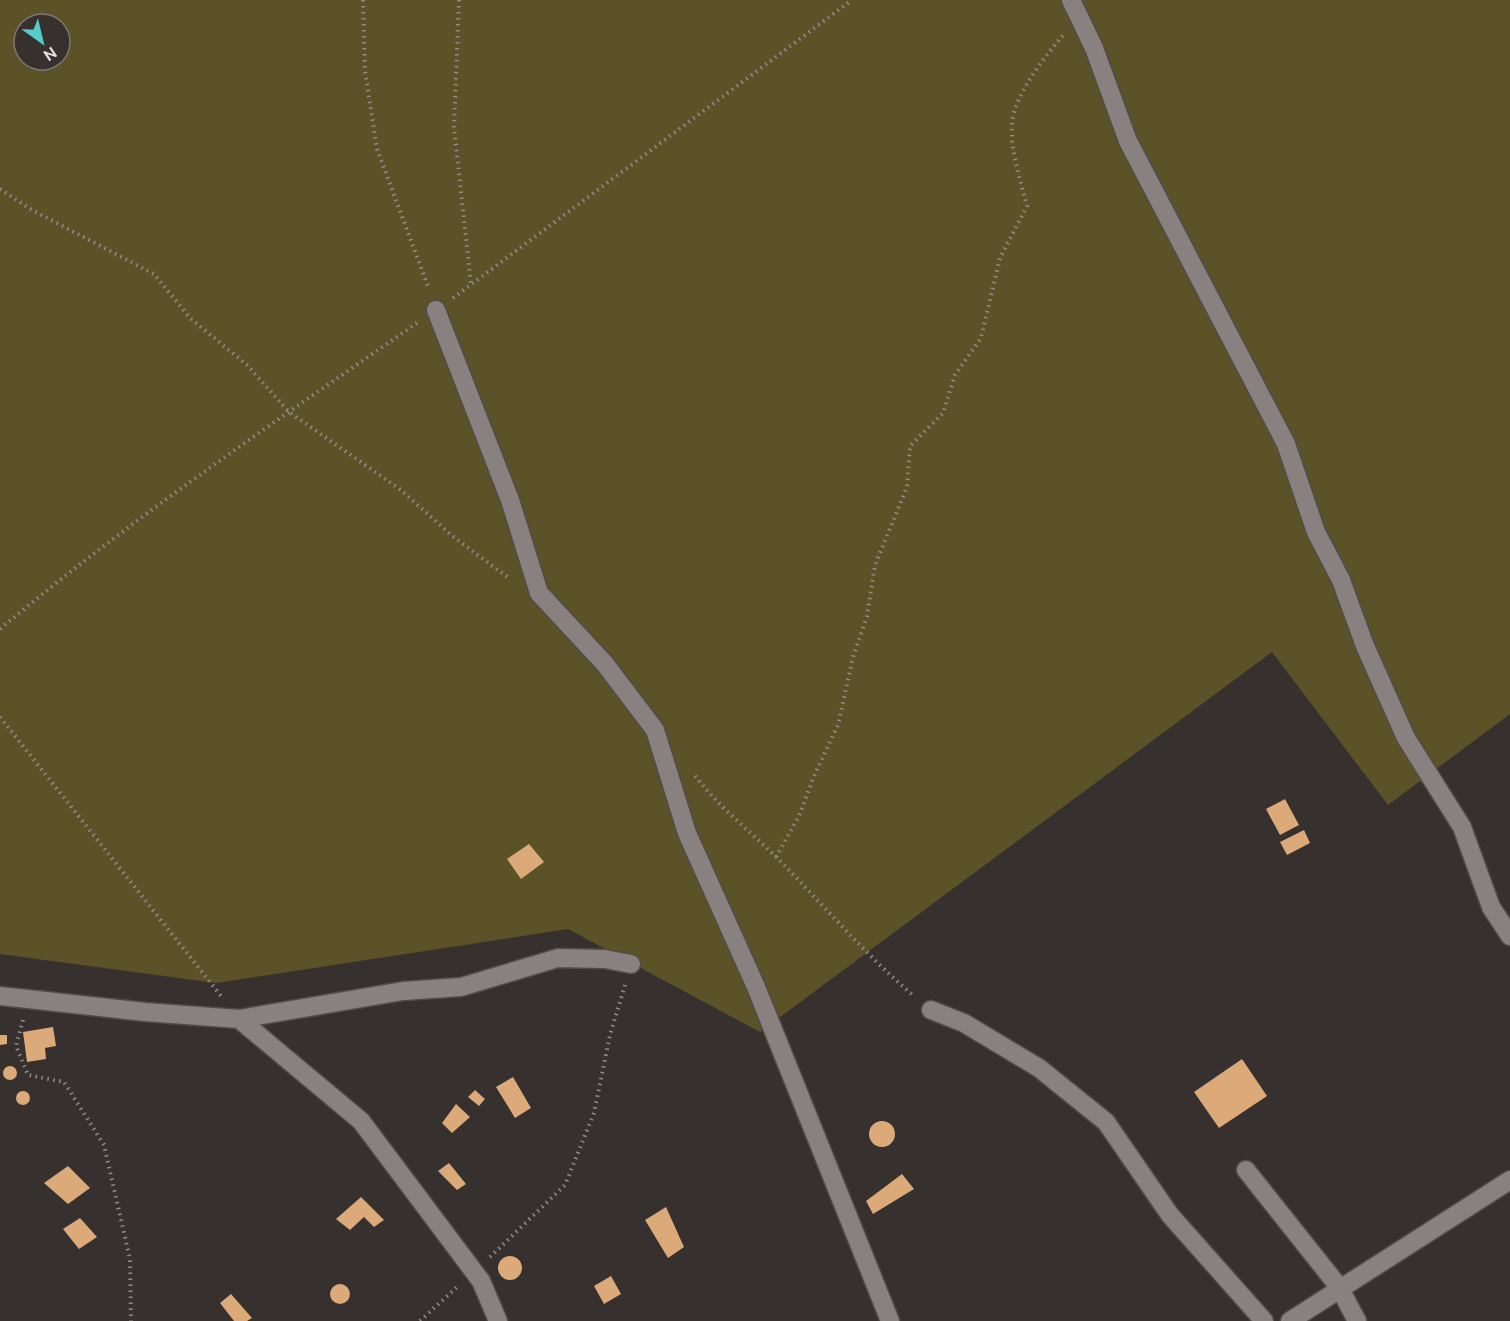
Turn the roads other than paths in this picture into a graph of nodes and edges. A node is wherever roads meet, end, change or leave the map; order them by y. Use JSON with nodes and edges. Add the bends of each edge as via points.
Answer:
{"nodes":[{"id":1,"x":1071,"y":0,"type":"edge"},
{"id":2,"x":436,"y":310,"type":"road end"},
{"id":3,"x":1510,"y":936,"type":"edge"},
{"id":4,"x":631,"y":964,"type":"road end"},
{"id":5,"x":0,"y":996,"type":"edge"},
{"id":6,"x":931,"y":1010,"type":"road end"},
{"id":7,"x":239,"y":1019,"type":"junction"},
{"id":8,"x":1246,"y":1170,"type":"dead end"},
{"id":9,"x":1510,"y":1180,"type":"edge"},
{"id":10,"x":1339,"y":1287,"type":"junction"},
{"id":11,"x":498,"y":1321,"type":"edge"},
{"id":12,"x":890,"y":1321,"type":"edge"},
{"id":13,"x":1264,"y":1321,"type":"edge"},
{"id":14,"x":1290,"y":1321,"type":"edge"},
{"id":15,"x":1357,"y":1321,"type":"edge"}],
"edges":[{"from":1,"to":3,"type":"street","via":[[1094,48],[1128,141],[1286,444],[1316,532],[1341,580],[1406,738],[1462,827],[1491,907]]},
{"from":2,"to":12,"type":"street","via":[[510,500],[539,593],[605,664],[655,730],[687,833],[756,987]]},
{"from":4,"to":7,"type":"street","via":[[558,958],[461,987],[403,991]]},
{"from":5,"to":7,"type":"street"},
{"from":6,"to":13,"type":"street","via":[[964,1023],[1039,1068],[1106,1122],[1170,1215]]},
{"from":7,"to":11,"type":"street","via":[[361,1121],[474,1272]]},
{"from":8,"to":10,"type":"street"},
{"from":9,"to":10,"type":"street"},
{"from":10,"to":14,"type":"street"},
{"from":10,"to":15,"type":"street"}]}
